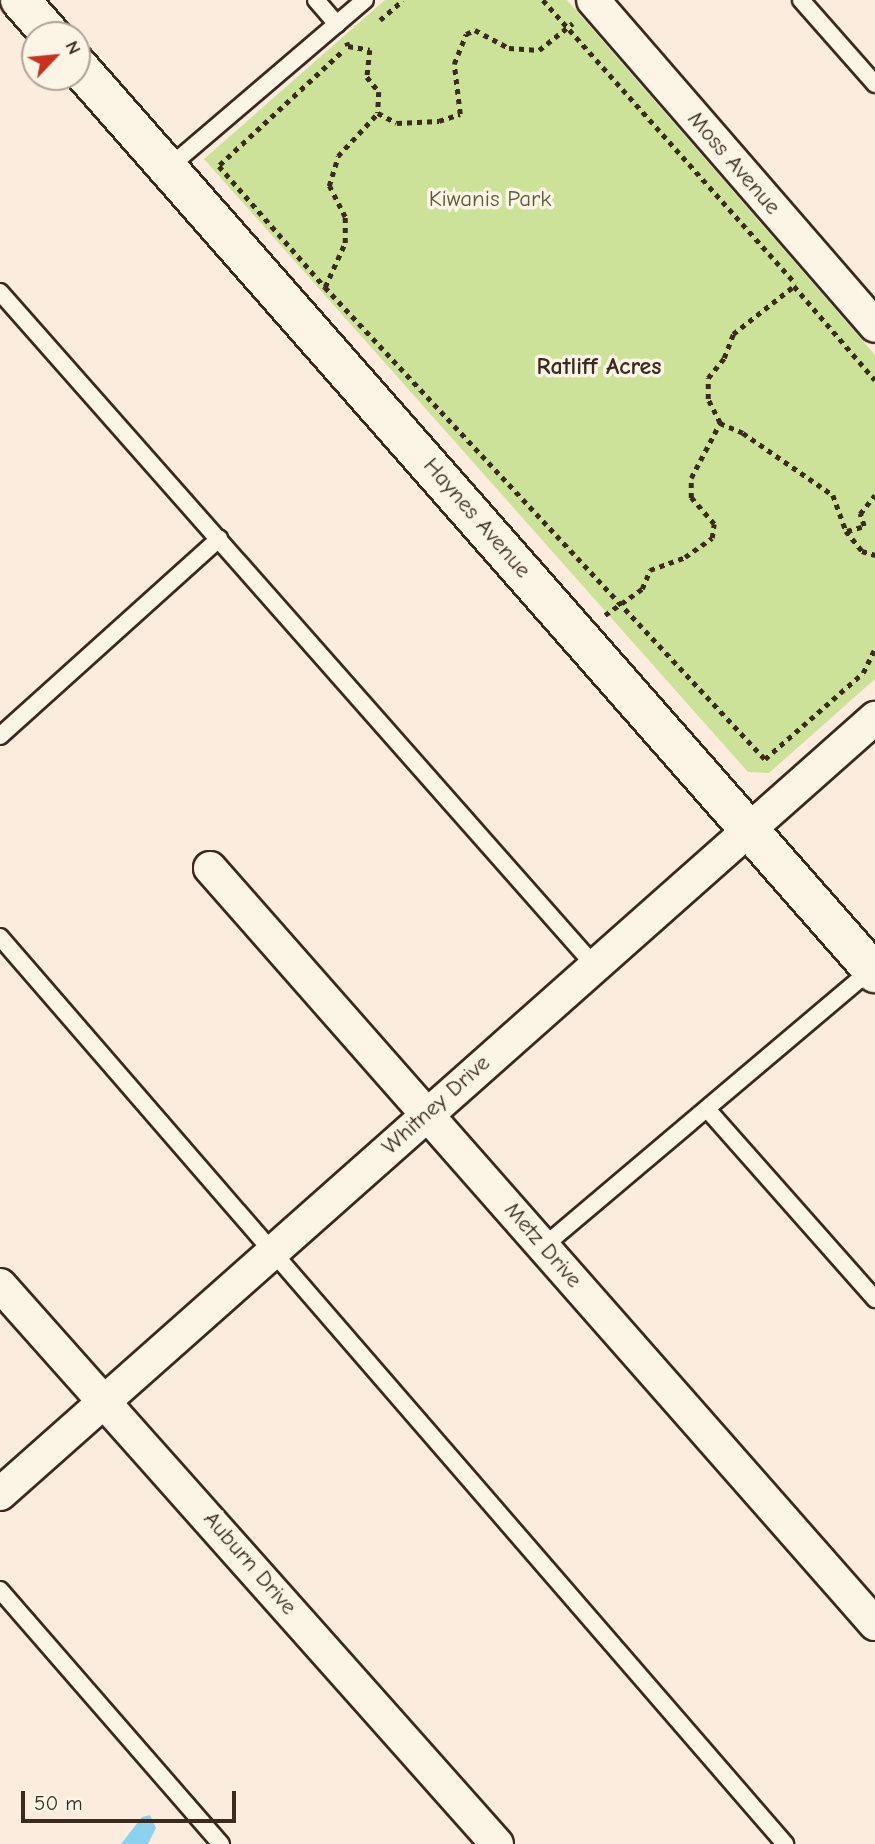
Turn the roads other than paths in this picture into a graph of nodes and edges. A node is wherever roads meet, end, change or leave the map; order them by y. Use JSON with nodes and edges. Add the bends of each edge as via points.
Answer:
{"nodes":[{"id":1,"x":20,"y":0,"type":"edge"},
{"id":2,"x":316,"y":0,"type":"edge"},
{"id":3,"x":365,"y":0,"type":"edge"},
{"id":4,"x":801,"y":0,"type":"edge"},
{"id":5,"x":584,"y":10,"type":"edge"},
{"id":6,"x":39,"y":21,"type":"edge"},
{"id":7,"x":337,"y":24,"type":"junction"},
{"id":8,"x":91,"y":81,"type":"edge"},
{"id":9,"x":875,"y":84,"type":"edge"},
{"id":10,"x":169,"y":168,"type":"junction"},
{"id":11,"x":0,"y":292,"type":"edge"},
{"id":12,"x":875,"y":326,"type":"edge"},
{"id":13,"x":219,"y":540,"type":"junction"},
{"id":14,"x":875,"y":718,"type":"edge"},
{"id":15,"x":0,"y":736,"type":"edge"},
{"id":16,"x":749,"y":828,"type":"junction"},
{"id":17,"x":209,"y":867,"type":"dead end"},
{"id":18,"x":0,"y":937,"type":"edge"},
{"id":19,"x":594,"y":965,"type":"junction"},
{"id":20,"x":873,"y":971,"type":"edge"},
{"id":21,"x":707,"y":1109,"type":"junction"},
{"id":22,"x":427,"y":1113,"type":"junction"},
{"id":23,"x":544,"y":1246,"type":"junction"},
{"id":24,"x":270,"y":1253,"type":"junction"},
{"id":25,"x":0,"y":1286,"type":"edge"},
{"id":26,"x":875,"y":1299,"type":"edge"},
{"id":27,"x":106,"y":1400,"type":"junction"},
{"id":28,"x":0,"y":1494,"type":"edge"},
{"id":29,"x":0,"y":1590,"type":"edge"},
{"id":30,"x":875,"y":1624,"type":"edge"},
{"id":31,"x":221,"y":1844,"type":"edge"},
{"id":32,"x":497,"y":1844,"type":"edge"},
{"id":33,"x":785,"y":1844,"type":"edge"}],
"edges":[{"from":1,"to":6,"type":"street"},
{"from":2,"to":7,"type":"lane"},
{"from":3,"to":7,"type":"lane"},
{"from":4,"to":9,"type":"lane"},
{"from":5,"to":12,"type":"street","name":"Moss Avenue"},
{"from":7,"to":10,"type":"lane"},
{"from":8,"to":10,"type":"street","name":"Haynes Avenue"},
{"from":10,"to":16,"type":"street","name":"Haynes Avenue"},
{"from":11,"to":13,"type":"lane"},
{"from":13,"to":15,"type":"lane"},
{"from":13,"to":19,"type":"lane"},
{"from":14,"to":16,"type":"street","name":"Whitney Drive"},
{"from":16,"to":19,"type":"street","name":"Whitney Drive"},
{"from":16,"to":20,"type":"street","name":"Haynes Avenue"},
{"from":17,"to":22,"type":"street","name":"Metz Drive"},
{"from":18,"to":24,"type":"lane"},
{"from":19,"to":22,"type":"street","name":"Whitney Drive"},
{"from":20,"to":21,"type":"lane"},
{"from":21,"to":23,"type":"lane"},
{"from":21,"to":26,"type":"lane"},
{"from":22,"to":23,"type":"street","name":"Metz Drive"},
{"from":22,"to":24,"type":"street","name":"Whitney Drive"},
{"from":23,"to":30,"type":"street","name":"Metz Drive"},
{"from":24,"to":27,"type":"street","name":"Whitney Drive"},
{"from":24,"to":33,"type":"lane"},
{"from":25,"to":27,"type":"street","name":"Auburn Drive"},
{"from":27,"to":28,"type":"street","name":"Whitney Drive"},
{"from":27,"to":32,"type":"street","name":"Auburn Drive"},
{"from":29,"to":31,"type":"lane"}]}
